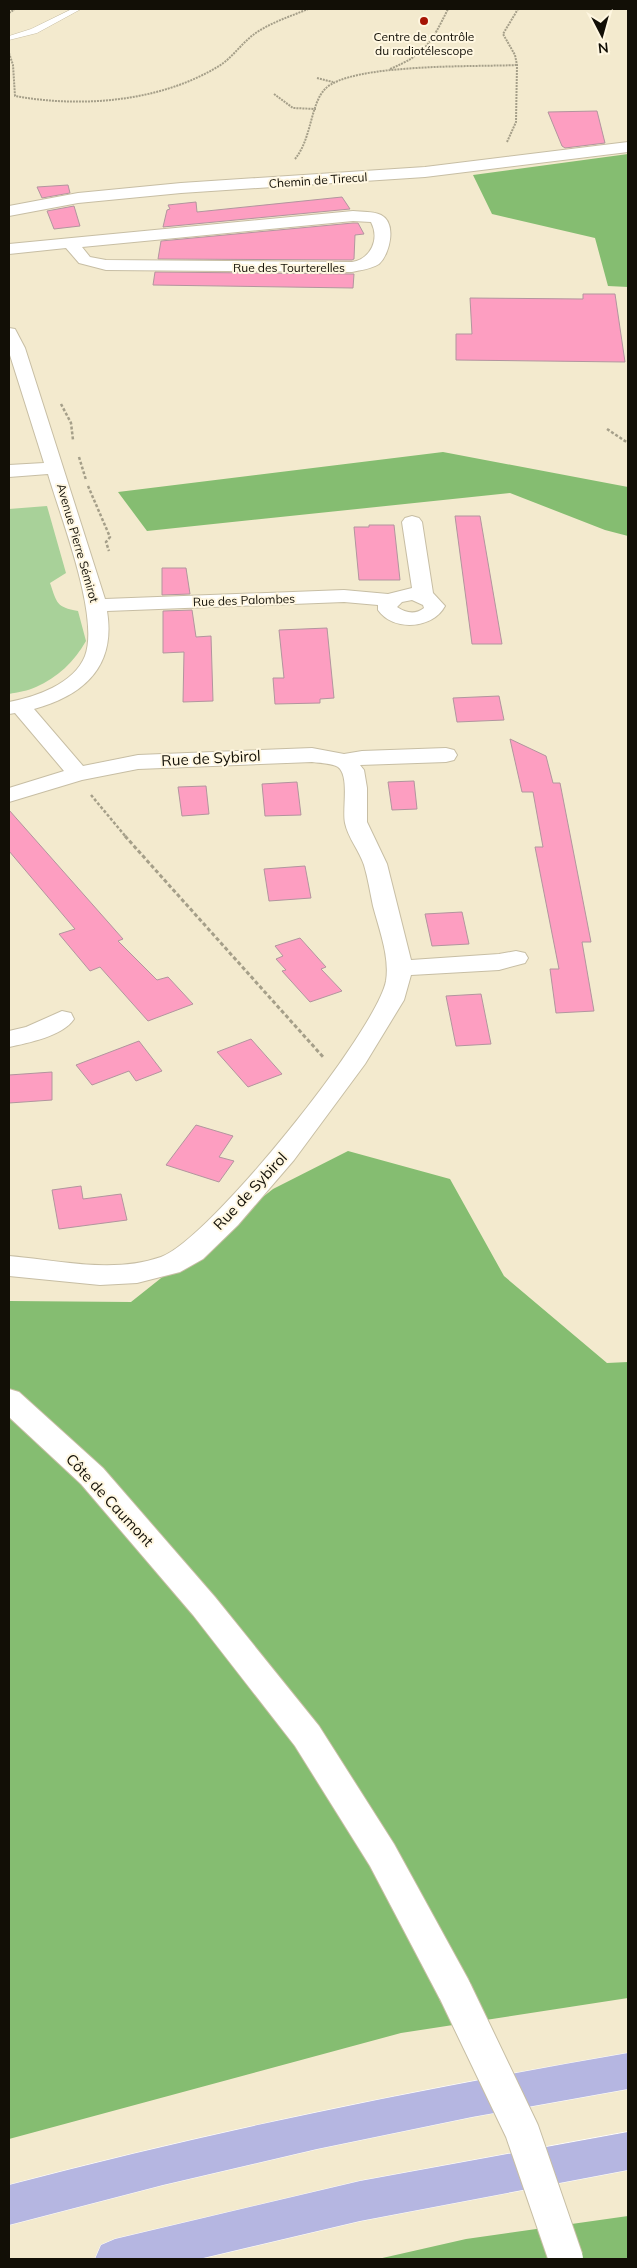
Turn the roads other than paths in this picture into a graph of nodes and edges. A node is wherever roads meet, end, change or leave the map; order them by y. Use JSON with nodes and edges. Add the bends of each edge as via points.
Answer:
{"nodes":[{"id":1,"x":77,"y":9,"type":"edge"},
{"id":2,"x":9,"y":38,"type":"edge"},
{"id":3,"x":628,"y":147,"type":"edge"},
{"id":4,"x":9,"y":211,"type":"edge"},
{"id":5,"x":72,"y":243,"type":"junction"},
{"id":6,"x":9,"y":249,"type":"edge"},
{"id":7,"x":9,"y":333,"type":"edge"},
{"id":8,"x":56,"y":468,"type":"junction"},
{"id":9,"x":9,"y":471,"type":"edge"},
{"id":10,"x":412,"y":522,"type":"dead end"},
{"id":11,"x":96,"y":605,"type":"junction"},
{"id":12,"x":14,"y":707,"type":"edge"},
{"id":13,"x":446,"y":755,"type":"dead end"},
{"id":14,"x":344,"y":761,"type":"junction"},
{"id":15,"x":76,"y":775,"type":"junction"},
{"id":16,"x":9,"y":795,"type":"edge"},
{"id":17,"x":516,"y":958,"type":"dead end"},
{"id":18,"x":399,"y":968,"type":"junction"},
{"id":19,"x":62,"y":1019,"type":"dead end"},
{"id":20,"x":9,"y":1040,"type":"edge"},
{"id":21,"x":9,"y":1266,"type":"edge"},
{"id":22,"x":9,"y":1400,"type":"edge"},
{"id":23,"x":628,"y":2072,"type":"edge"},
{"id":24,"x":628,"y":2151,"type":"edge"},
{"id":25,"x":9,"y":2205,"type":"edge"},
{"id":26,"x":115,"y":2259,"type":"edge"},
{"id":27,"x":566,"y":2259,"type":"edge"}],
"edges":[{"from":1,"to":2,"type":"lane","via":[[34,31]]},
{"from":3,"to":4,"type":"street","name":"Chemin de Tirecul","via":[[425,172],[78,198]]},
{"from":5,"to":5,"type":"street","name":"Rue des Tourterelles","via":[[353,216],[376,218],[380,222],[382,236],[381,250],[373,262],[355,267],[327,268],[106,265],[83,261]]},
{"from":5,"to":6,"type":"street","name":"Rue des Tourterelles"},
{"from":7,"to":8,"type":"street","name":"Avenue Pierre Sémirot"},
{"from":8,"to":9,"type":"street"},
{"from":8,"to":11,"type":"street","name":"Avenue Pierre Sémirot"},
{"from":10,"to":11,"type":"street","name":"Rue des Palombes","via":[[423,596],[400,595],[391,600],[344,596]]},
{"from":11,"to":12,"type":"street","name":"Avenue Pierre Sémirot","via":[[99,634],[95,658],[84,672],[49,697]]},
{"from":12,"to":15,"type":"street"},
{"from":13,"to":14,"type":"street","name":"Rue de Sybirol"},
{"from":14,"to":15,"type":"street","name":"Rue de Sybirol","via":[[312,755],[226,757],[138,762]]},
{"from":14,"to":18,"type":"street","name":"Rue de Sybirol","via":[[353,770],[356,822],[375,864]]},
{"from":15,"to":16,"type":"street","name":"Rue de Sybirol"},
{"from":17,"to":18,"type":"street","via":[[499,962]]},
{"from":18,"to":21,"type":"street","name":"Rue de Sybirol","via":[[392,1000],[342,1078],[285,1154],[228,1218],[192,1252],[170,1265],[137,1273],[100,1275]]},
{"from":19,"to":20,"type":"street","via":[[33,1034]]},
{"from":22,"to":27,"type":"street","name":"Côte de Caumont","bridge":true,"via":[[92,1476],[204,1606],[307,1736],[382,1855],[455,1992],[522,2131]]},
{"from":23,"to":25,"type":"main road","via":[[332,2126],[128,2173]]},
{"from":24,"to":26,"type":"main road","via":[[360,2201]]}]}
